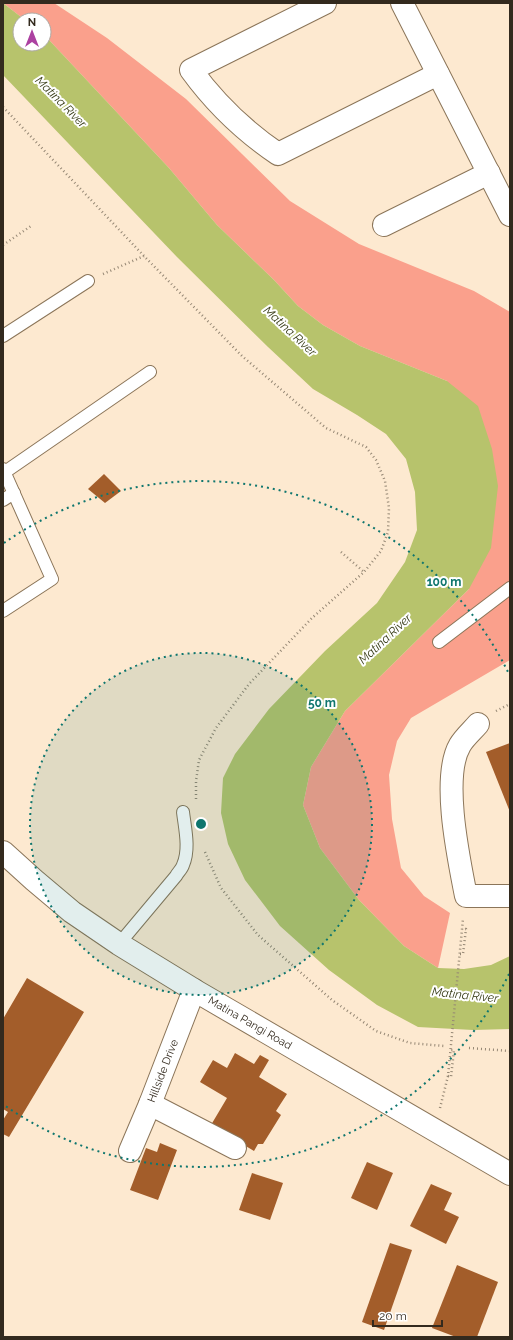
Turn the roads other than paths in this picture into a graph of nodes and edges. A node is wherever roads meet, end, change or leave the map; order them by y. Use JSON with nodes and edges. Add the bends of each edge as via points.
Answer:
{"nodes":[{"id":1,"x":325,"y":3,"type":"edge"},
{"id":2,"x":402,"y":3,"type":"edge"},
{"id":3,"x":438,"y":74,"type":"junction"},
{"id":4,"x":488,"y":173,"type":"junction"},
{"id":5,"x":510,"y":215,"type":"edge"},
{"id":6,"x":384,"y":225,"type":"dead end"},
{"id":7,"x":88,"y":281,"type":"road end"},
{"id":8,"x":3,"y":336,"type":"edge"},
{"id":9,"x":150,"y":372,"type":"dead end"},
{"id":10,"x":4,"y":470,"type":"edge"},
{"id":11,"x":14,"y":493,"type":"junction"},
{"id":12,"x":3,"y":500,"type":"edge"},
{"id":13,"x":510,"y":588,"type":"edge"},
{"id":14,"x":3,"y":610,"type":"edge"},
{"id":15,"x":439,"y":642,"type":"dead end"},
{"id":16,"x":478,"y":724,"type":"dead end"},
{"id":17,"x":183,"y":812,"type":"dead end"},
{"id":18,"x":3,"y":852,"type":"edge"},
{"id":19,"x":510,"y":896,"type":"edge"},
{"id":20,"x":119,"y":944,"type":"junction"},
{"id":21,"x":194,"y":990,"type":"junction"},
{"id":22,"x":150,"y":1104,"type":"junction"},
{"id":23,"x":235,"y":1148,"type":"dead end"},
{"id":24,"x":130,"y":1151,"type":"dead end"},
{"id":25,"x":510,"y":1174,"type":"edge"}],
"edges":[{"from":1,"to":3,"type":"street","via":[[191,70],[204,88],[238,124],[278,154]]},
{"from":2,"to":3,"type":"street"},
{"from":3,"to":4,"type":"street"},
{"from":4,"to":5,"type":"street"},
{"from":4,"to":6,"type":"street"},
{"from":7,"to":8,"type":"lane"},
{"from":9,"to":10,"type":"lane"},
{"from":10,"to":11,"type":"lane"},
{"from":11,"to":12,"type":"lane"},
{"from":11,"to":14,"type":"lane","via":[[52,578]]},
{"from":13,"to":15,"type":"lane"},
{"from":16,"to":19,"type":"street","via":[[460,745],[453,766],[453,821],[461,873],[466,896]]},
{"from":17,"to":20,"type":"lane","via":[[186,852],[183,865]]},
{"from":18,"to":20,"type":"street","name":"Matina Pangi Road","via":[[72,912]]},
{"from":20,"to":21,"type":"street","name":"Matina Pangi Road"},
{"from":21,"to":22,"type":"street","name":"Hillside Drive"},
{"from":21,"to":25,"type":"street","name":"Matina Pangi Road"},
{"from":22,"to":23,"type":"street"},
{"from":22,"to":24,"type":"street","name":"Hillside Drive"}]}
